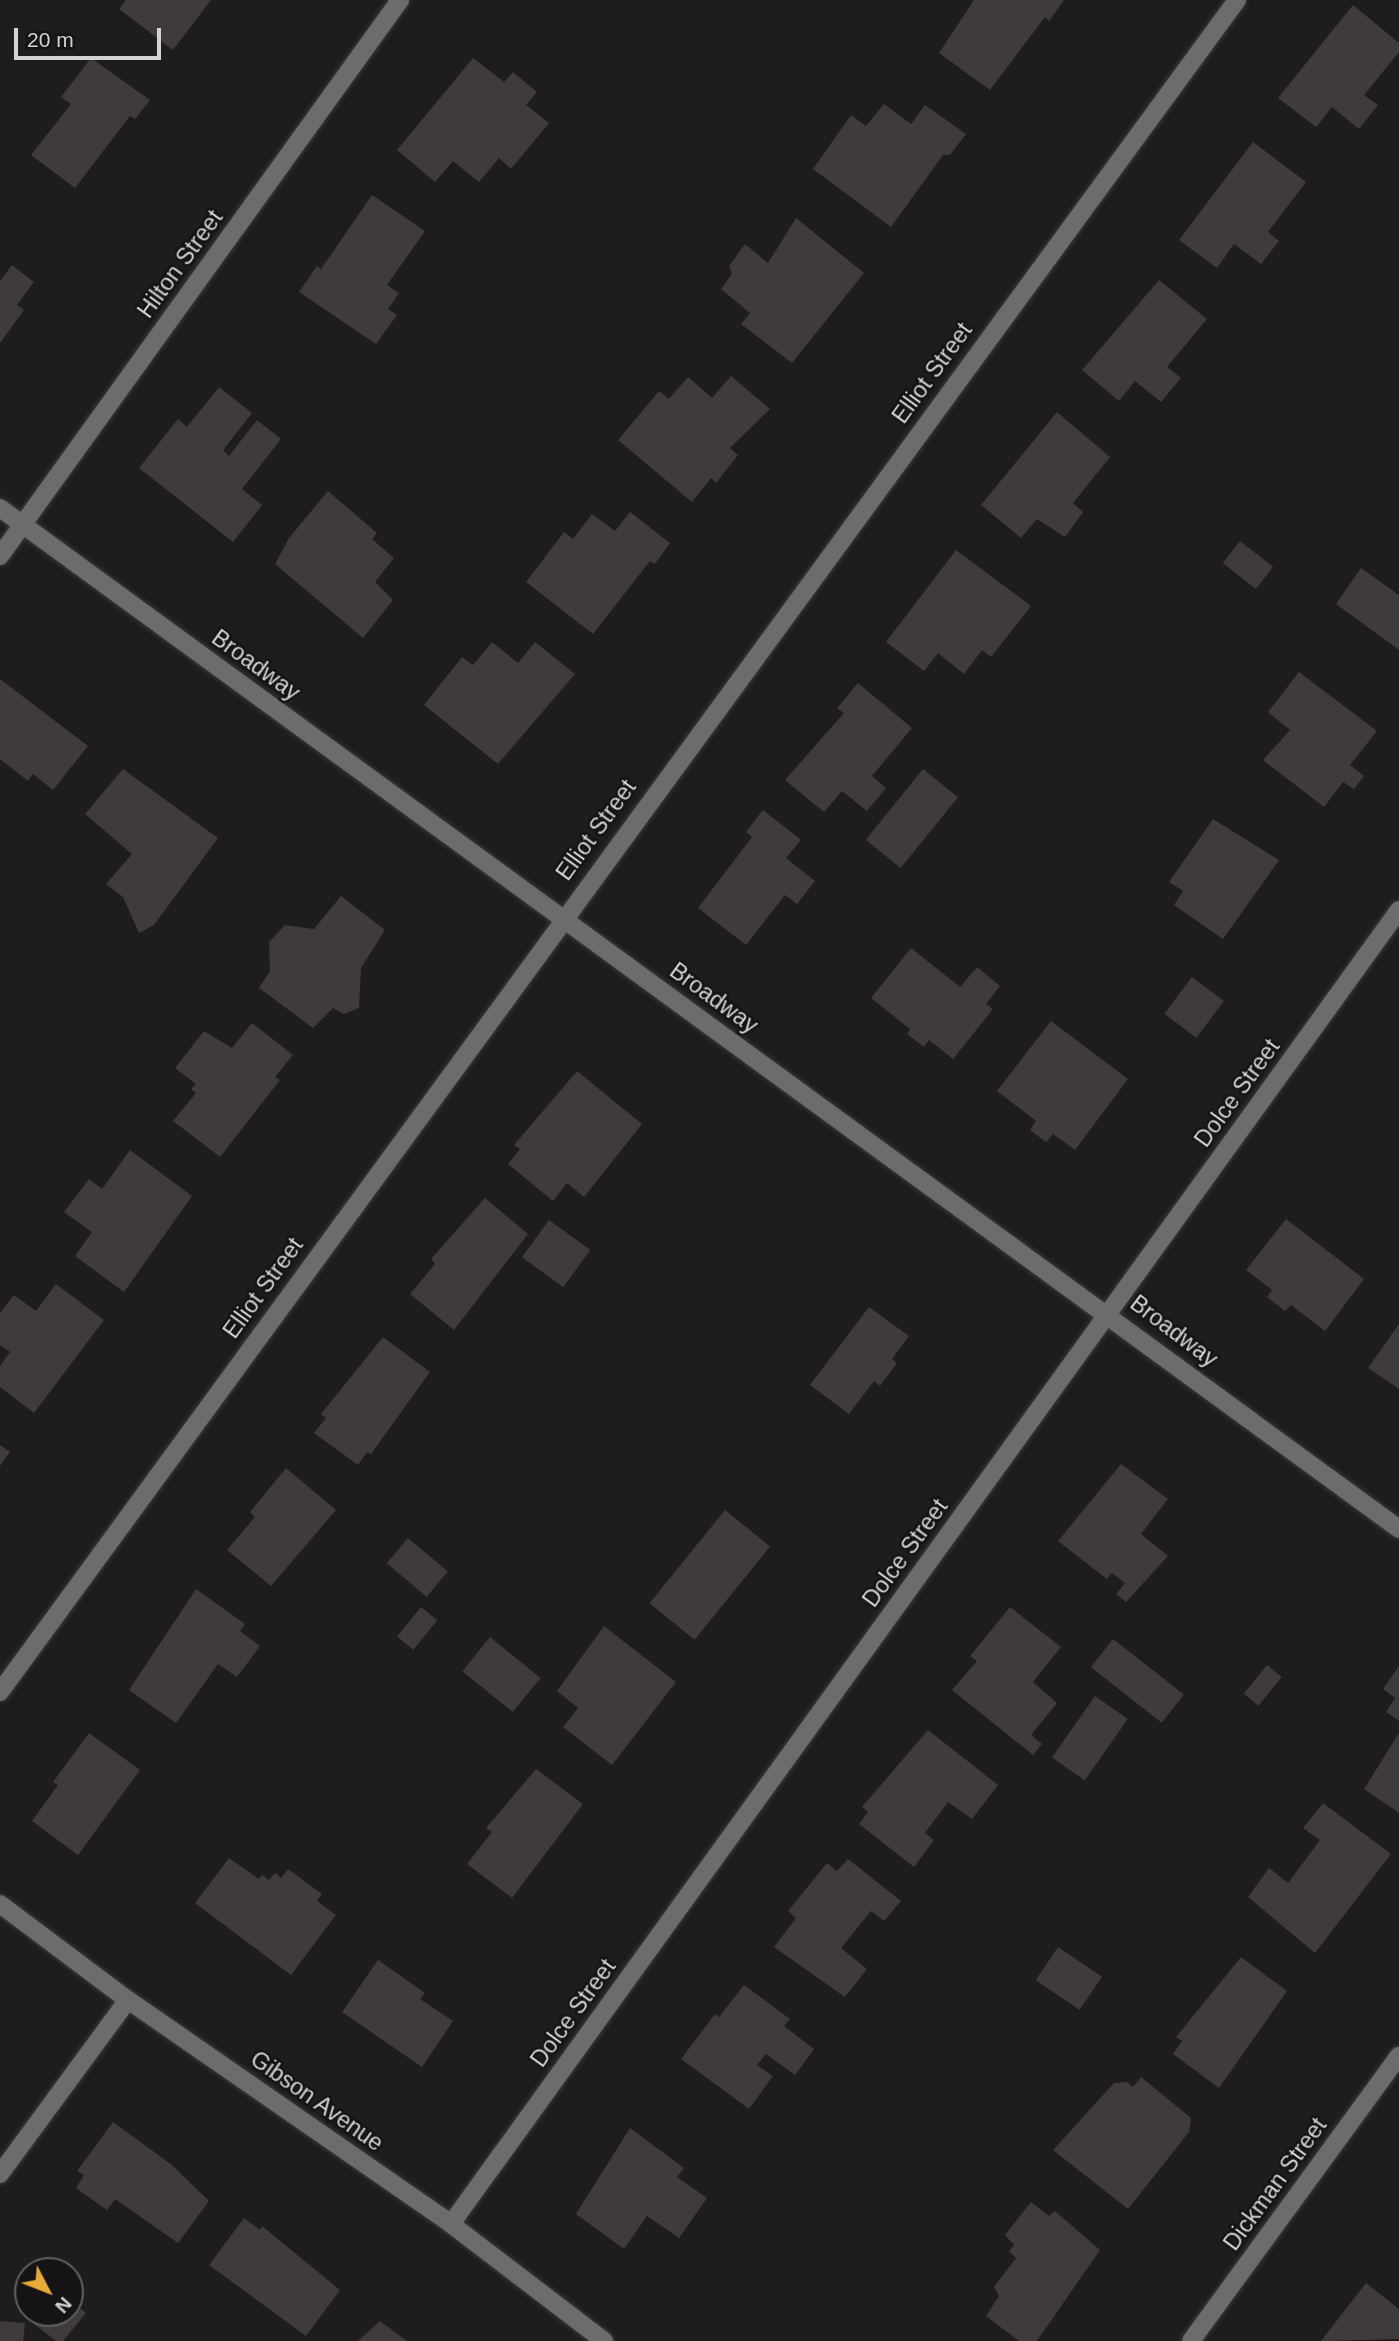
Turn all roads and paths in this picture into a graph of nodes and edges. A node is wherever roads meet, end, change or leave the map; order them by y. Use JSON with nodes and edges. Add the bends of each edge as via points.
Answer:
{"nodes":[{"id":1,"x":400,"y":0,"type":"edge"},
{"id":2,"x":1237,"y":0,"type":"edge"},
{"id":3,"x":0,"y":508,"type":"edge"},
{"id":4,"x":23,"y":525,"type":"junction"},
{"id":5,"x":0,"y":556,"type":"edge"},
{"id":6,"x":1399,"y":910,"type":"edge"},
{"id":7,"x":562,"y":918,"type":"junction"},
{"id":8,"x":1108,"y":1313,"type":"junction"},
{"id":9,"x":1399,"y":1529,"type":"edge"},
{"id":10,"x":0,"y":1692,"type":"edge"},
{"id":11,"x":0,"y":1904,"type":"edge"},
{"id":12,"x":128,"y":2000,"type":"junction"},
{"id":13,"x":1399,"y":2056,"type":"edge"},
{"id":14,"x":0,"y":2174,"type":"edge"},
{"id":15,"x":451,"y":2224,"type":"junction"},
{"id":16,"x":604,"y":2341,"type":"edge"},
{"id":17,"x":1191,"y":2341,"type":"edge"}],
"edges":[{"from":1,"to":4,"type":"street","name":"Hilton Street"},
{"from":2,"to":7,"type":"street","name":"Elliot Street"},
{"from":3,"to":4,"type":"street","name":"Broadway"},
{"from":4,"to":5,"type":"street","name":"Hilton Street"},
{"from":4,"to":7,"type":"street","name":"Broadway"},
{"from":6,"to":8,"type":"street","name":"Dolce Street"},
{"from":7,"to":8,"type":"street","name":"Broadway"},
{"from":7,"to":10,"type":"street","name":"Elliot Street"},
{"from":8,"to":9,"type":"street","name":"Broadway"},
{"from":8,"to":15,"type":"street","name":"Dolce Street"},
{"from":11,"to":12,"type":"street","name":"Gibson Avenue"},
{"from":12,"to":14,"type":"street"},
{"from":12,"to":15,"type":"street","name":"Gibson Avenue"},
{"from":13,"to":17,"type":"street","name":"Dickman Street"},
{"from":15,"to":16,"type":"street","name":"Gibson Avenue"}]}
